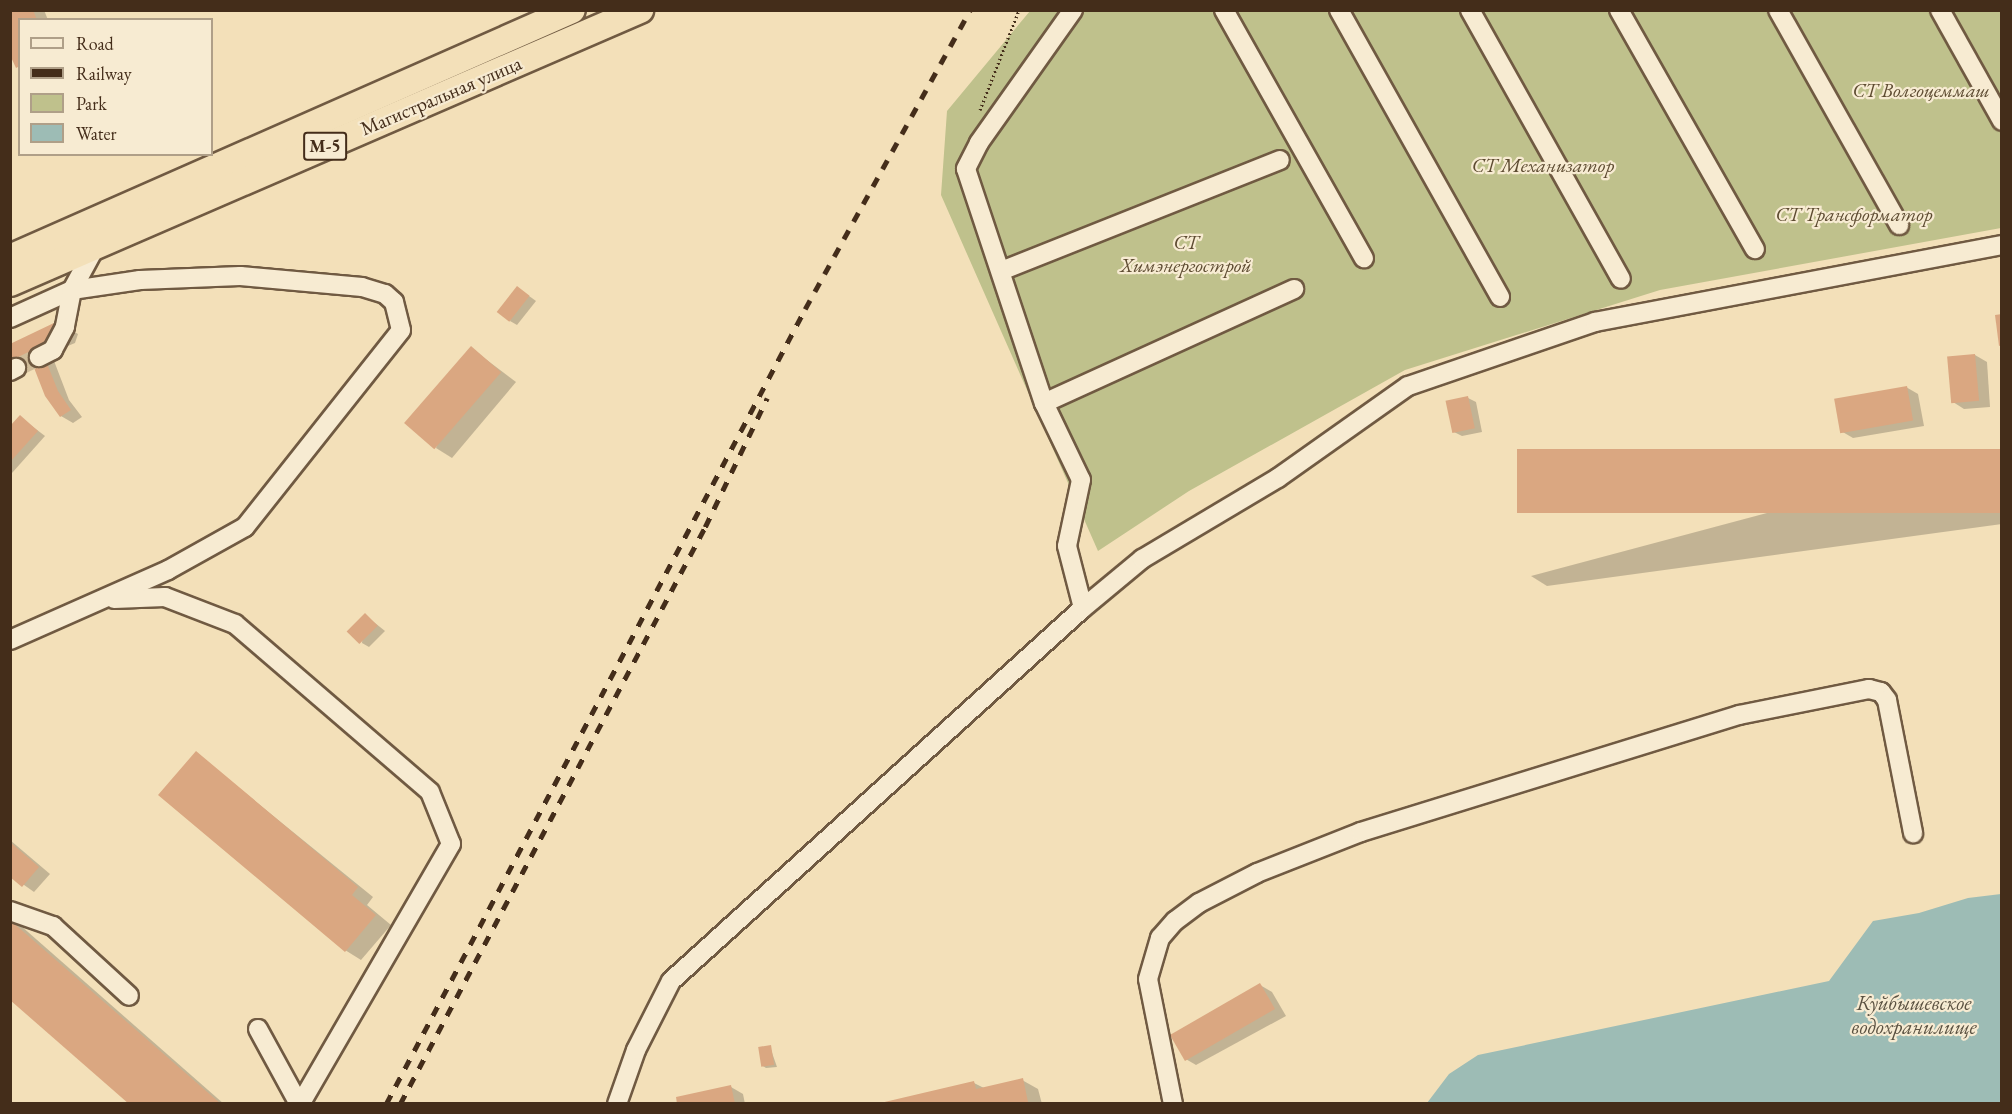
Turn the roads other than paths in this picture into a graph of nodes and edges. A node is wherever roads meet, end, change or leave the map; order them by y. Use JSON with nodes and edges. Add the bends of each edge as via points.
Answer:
{"nodes":[{"id":1,"x":573,"y":10,"type":"edge"},
{"id":2,"x":640,"y":10,"type":"edge"},
{"id":3,"x":1073,"y":10,"type":"edge"},
{"id":4,"x":1224,"y":10,"type":"edge"},
{"id":5,"x":1339,"y":10,"type":"edge"},
{"id":6,"x":1470,"y":10,"type":"edge"},
{"id":7,"x":1618,"y":10,"type":"edge"},
{"id":8,"x":1778,"y":10,"type":"edge"},
{"id":9,"x":1940,"y":10,"type":"edge"},
{"id":10,"x":2001,"y":121,"type":"edge"},
{"id":11,"x":1281,"y":160,"type":"dead end"},
{"id":12,"x":1899,"y":225,"type":"dead end"},
{"id":13,"x":97,"y":244,"type":"junction"},
{"id":14,"x":2001,"y":245,"type":"edge"},
{"id":15,"x":1755,"y":249,"type":"dead end"},
{"id":16,"x":12,"y":257,"type":"edge"},
{"id":17,"x":1364,"y":258,"type":"dead end"},
{"id":18,"x":1001,"y":271,"type":"junction"},
{"id":19,"x":1621,"y":279,"type":"dead end"},
{"id":20,"x":10,"y":283,"type":"edge"},
{"id":21,"x":1294,"y":289,"type":"dead end"},
{"id":22,"x":72,"y":290,"type":"junction"},
{"id":23,"x":1500,"y":297,"type":"dead end"},
{"id":24,"x":10,"y":318,"type":"edge"},
{"id":25,"x":39,"y":357,"type":"tunnel mouth"},
{"id":26,"x":1044,"y":403,"type":"junction"},
{"id":27,"x":103,"y":599,"type":"junction"},
{"id":28,"x":1083,"y":608,"type":"junction"},
{"id":29,"x":10,"y":640,"type":"edge"},
{"id":30,"x":1912,"y":833,"type":"dead end"},
{"id":31,"x":10,"y":911,"type":"edge"},
{"id":32,"x":129,"y":996,"type":"dead end"},
{"id":33,"x":258,"y":1029,"type":"dead end"},
{"id":34,"x":300,"y":1104,"type":"edge"},
{"id":35,"x":617,"y":1104,"type":"edge"},
{"id":36,"x":1173,"y":1104,"type":"edge"}],
"edges":[{"from":1,"to":16,"type":"highway","name":"Магистральная улица","number":"М-5"},
{"from":2,"to":13,"type":"highway","name":"Магистральная улица","number":"М-5"},
{"from":3,"to":18,"type":"street","via":[[979,143],[966,169],[975,205]]},
{"from":4,"to":17,"type":"street"},
{"from":5,"to":23,"type":"street"},
{"from":6,"to":19,"type":"street"},
{"from":7,"to":15,"type":"street"},
{"from":8,"to":12,"type":"street"},
{"from":9,"to":10,"type":"street"},
{"from":11,"to":18,"type":"street"},
{"from":13,"to":20,"type":"highway","name":"Магистральная улица","number":"М-5"},
{"from":13,"to":22,"type":"street"},
{"from":14,"to":28,"type":"street","via":[[1595,322],[1408,386],[1278,478],[1142,559]]},
{"from":18,"to":26,"type":"street"},
{"from":21,"to":26,"type":"street"},
{"from":22,"to":24,"type":"street"},
{"from":22,"to":25,"type":"street","via":[[65,327],[53,350]]},
{"from":22,"to":27,"type":"street","via":[[140,280],[240,276],[362,287],[386,294],[394,302],[401,330],[245,527],[168,570]]},
{"from":26,"to":28,"type":"street","via":[[1081,480],[1067,546]]},
{"from":27,"to":29,"type":"street"},
{"from":27,"to":34,"type":"street","via":[[165,597],[235,624],[430,792],[443,823],[451,844]]},
{"from":28,"to":35,"type":"street","via":[[772,894],[671,981],[636,1050]]},
{"from":30,"to":36,"type":"street","via":[[1887,700],[1869,689],[1739,715],[1361,832],[1257,873],[1199,903],[1160,938],[1148,979]]},
{"from":31,"to":32,"type":"street","via":[[53,926]]},
{"from":33,"to":34,"type":"street"}]}
